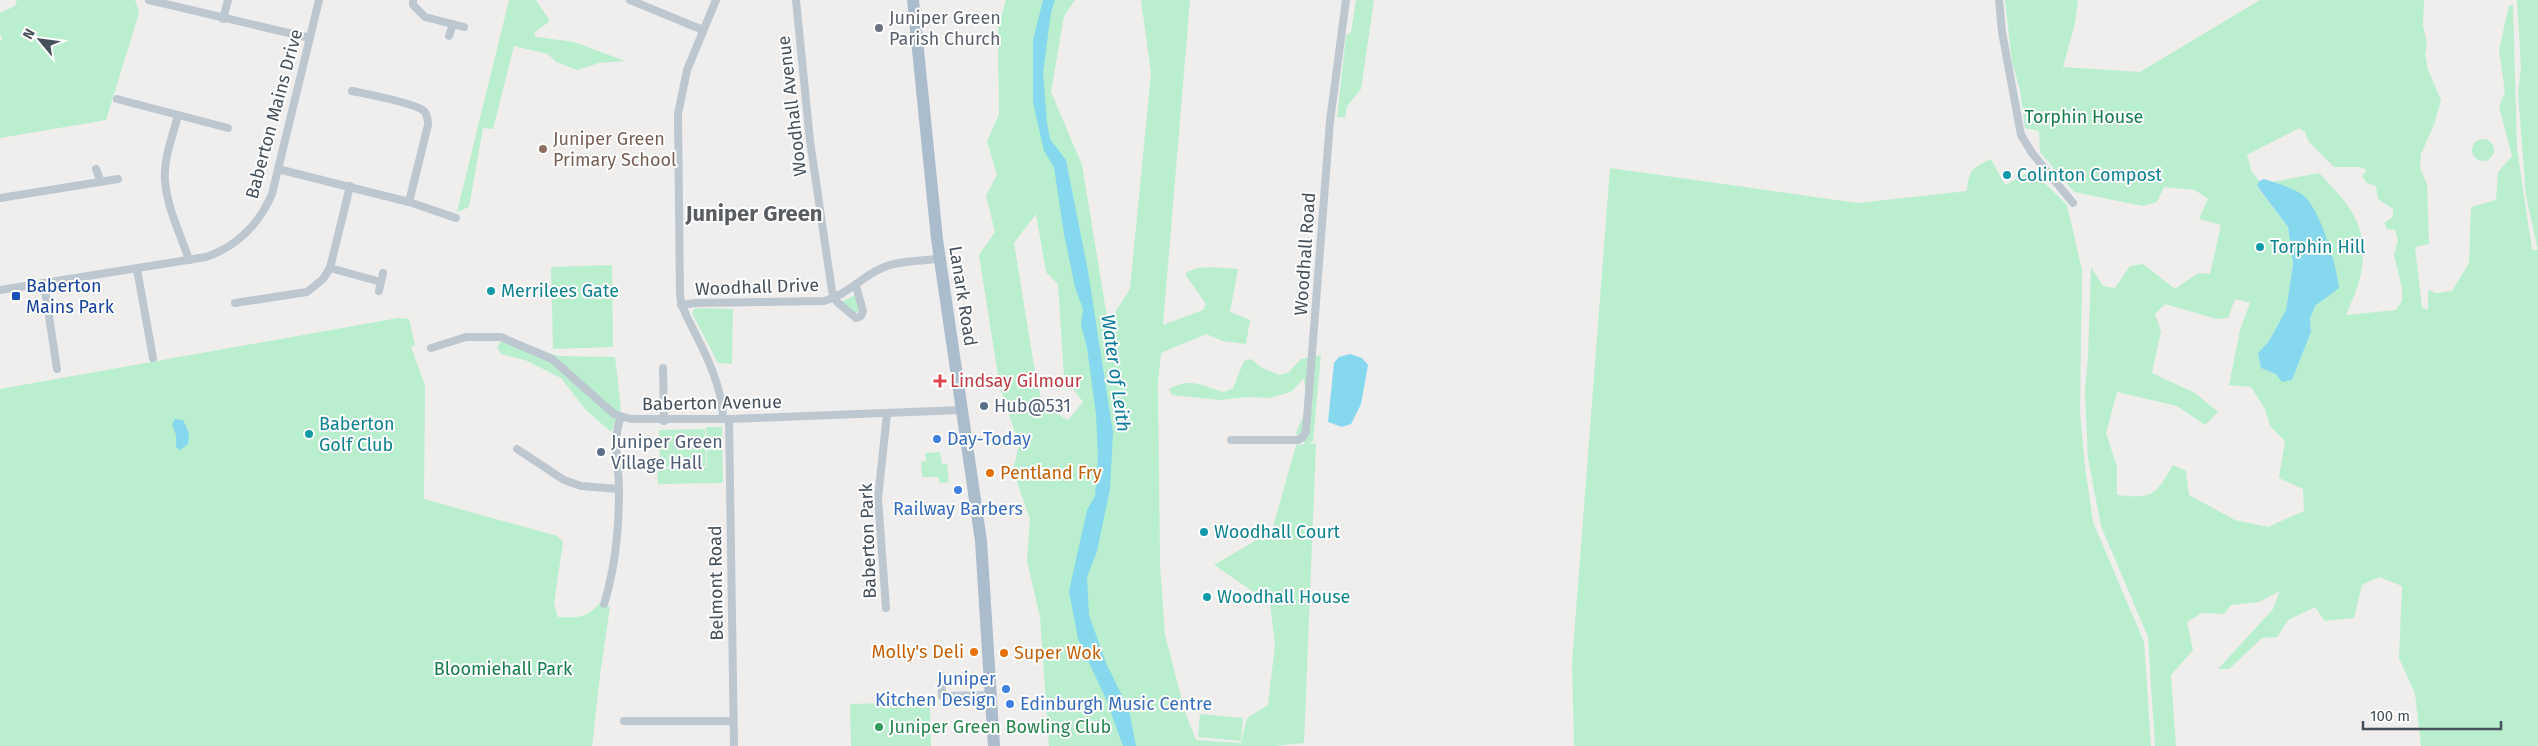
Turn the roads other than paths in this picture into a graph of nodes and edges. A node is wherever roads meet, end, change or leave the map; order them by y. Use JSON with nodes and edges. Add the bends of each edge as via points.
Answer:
{"nodes":[{"id":1,"x":149,"y":0,"type":"edge"},
{"id":2,"x":228,"y":0,"type":"edge"},
{"id":3,"x":319,"y":0,"type":"edge"},
{"id":4,"x":413,"y":0,"type":"edge"},
{"id":5,"x":630,"y":0,"type":"edge"},
{"id":6,"x":716,"y":0,"type":"edge"},
{"id":7,"x":796,"y":0,"type":"edge"},
{"id":8,"x":912,"y":0,"type":"edge"},
{"id":9,"x":1346,"y":0,"type":"edge"},
{"id":10,"x":1999,"y":0,"type":"edge"},
{"id":11,"x":223,"y":19,"type":"junction"},
{"id":12,"x":453,"y":24,"type":"junction"},
{"id":13,"x":464,"y":27,"type":"dead end"},
{"id":14,"x":703,"y":30,"type":"junction"},
{"id":15,"x":449,"y":36,"type":"dead end"},
{"id":16,"x":310,"y":38,"type":"junction"},
{"id":17,"x":352,"y":91,"type":"dead end"},
{"id":18,"x":117,"y":99,"type":"dead end"},
{"id":19,"x":178,"y":115,"type":"junction"},
{"id":20,"x":222,"y":129,"type":"dead end"},
{"id":21,"x":96,"y":169,"type":"dead end"},
{"id":22,"x":278,"y":169,"type":"junction"},
{"id":23,"x":118,"y":179,"type":"dead end"},
{"id":24,"x":101,"y":182,"type":"junction"},
{"id":25,"x":350,"y":186,"type":"junction"},
{"id":26,"x":0,"y":198,"type":"edge"},
{"id":27,"x":409,"y":202,"type":"junction"},
{"id":28,"x":2073,"y":203,"type":"dead end"},
{"id":29,"x":456,"y":218,"type":"dead end"},
{"id":30,"x":940,"y":258,"type":"junction"},
{"id":31,"x":188,"y":260,"type":"junction"},
{"id":32,"x":330,"y":268,"type":"junction"},
{"id":33,"x":137,"y":269,"type":"junction"},
{"id":34,"x":383,"y":273,"type":"dead end"},
{"id":35,"x":381,"y":282,"type":"junction"},
{"id":36,"x":44,"y":283,"type":"junction"},
{"id":37,"x":856,"y":286,"type":"junction"},
{"id":38,"x":0,"y":290,"type":"edge"},
{"id":39,"x":379,"y":291,"type":"dead end"},
{"id":40,"x":834,"y":298,"type":"junction"},
{"id":41,"x":247,"y":301,"type":"junction"},
{"id":42,"x":235,"y":303,"type":"dead end"},
{"id":43,"x":681,"y":305,"type":"junction"},
{"id":44,"x":248,"y":311,"type":"dead end"},
{"id":45,"x":151,"y":348,"type":"junction"},
{"id":46,"x":431,"y":348,"type":"dead end"},
{"id":47,"x":142,"y":350,"type":"dead end"},
{"id":48,"x":56,"y":358,"type":"junction"},
{"id":49,"x":153,"y":358,"type":"dead end"},
{"id":50,"x":46,"y":360,"type":"dead end"},
{"id":51,"x":57,"y":368,"type":"dead end"},
{"id":52,"x":663,"y":368,"type":"dead end"},
{"id":53,"x":962,"y":410,"type":"junction"},
{"id":54,"x":886,"y":414,"type":"junction"},
{"id":55,"x":621,"y":417,"type":"junction"},
{"id":56,"x":726,"y":419,"type":"junction"},
{"id":57,"x":664,"y":421,"type":"junction"},
{"id":58,"x":1231,"y":440,"type":"dead end"},
{"id":59,"x":517,"y":449,"type":"dead end"},
{"id":60,"x":619,"y":489,"type":"junction"},
{"id":61,"x":604,"y":604,"type":"dead end"},
{"id":62,"x":886,"y":608,"type":"dead end"},
{"id":63,"x":941,"y":675,"type":"dead end"},
{"id":64,"x":991,"y":694,"type":"junction"},
{"id":65,"x":624,"y":721,"type":"dead end"},
{"id":66,"x":733,"y":721,"type":"junction"},
{"id":67,"x":734,"y":746,"type":"edge"},
{"id":68,"x":994,"y":746,"type":"edge"}],
"edges":[{"from":1,"to":11,"type":"street"},
{"from":2,"to":11,"type":"street"},
{"from":3,"to":16,"type":"street","name":"Baberton Mains Drive"},
{"from":4,"to":12,"type":"street","via":[[413,5],[425,17]]},
{"from":5,"to":14,"type":"street"},
{"from":6,"to":14,"type":"street"},
{"from":7,"to":40,"type":"street","name":"Woodhall Avenue","via":[[810,141]]},
{"from":8,"to":30,"type":"main road","name":"Lanark Road"},
{"from":9,"to":58,"type":"street","name":"Woodhall Road","via":[[1330,121],[1306,430],[1298,440]]},
{"from":10,"to":28,"type":"street","via":[[2021,135]]},
{"from":11,"to":16,"type":"street"},
{"from":12,"to":13,"type":"street"},
{"from":12,"to":15,"type":"street"},
{"from":14,"to":43,"type":"street","via":[[686,70],[678,114]]},
{"from":16,"to":22,"type":"street","name":"Baberton Mains Drive"},
{"from":17,"to":27,"type":"street","via":[[424,110],[428,125]]},
{"from":18,"to":19,"type":"street"},
{"from":19,"to":20,"type":"street"},
{"from":19,"to":31,"type":"street","via":[[164,180]]},
{"from":21,"to":24,"type":"street"},
{"from":22,"to":25,"type":"street"},
{"from":22,"to":31,"type":"street","name":"Baberton Mains Drive","via":[[266,206],[247,232],[221,251]]},
{"from":23,"to":24,"type":"street"},
{"from":24,"to":26,"type":"street"},
{"from":25,"to":27,"type":"street"},
{"from":25,"to":32,"type":"street"},
{"from":27,"to":29,"type":"street"},
{"from":30,"to":37,"type":"street","name":"Woodhall Drive","via":[[882,267]]},
{"from":30,"to":53,"type":"main road","name":"Lanark Road"},
{"from":31,"to":33,"type":"street","name":"Baberton Mains Drive"},
{"from":32,"to":35,"type":"street"},
{"from":32,"to":41,"type":"street","via":[[323,279],[306,292]]},
{"from":33,"to":36,"type":"street","name":"Baberton Mains Drive"},
{"from":33,"to":45,"type":"street"},
{"from":34,"to":35,"type":"street"},
{"from":35,"to":39,"type":"street"},
{"from":36,"to":38,"type":"street","name":"Baberton Mains Drive"},
{"from":36,"to":48,"type":"street"},
{"from":37,"to":40,"type":"street","name":"Woodhall Drive"},
{"from":37,"to":40,"type":"street","name":"Woodhall Drive","via":[[863,310],[859,317],[851,316]]},
{"from":40,"to":43,"type":"street","name":"Woodhall Drive","via":[[824,301]]},
{"from":41,"to":42,"type":"street"},
{"from":41,"to":44,"type":"street"},
{"from":43,"to":56,"type":"street","name":"Belmont Road","via":[[709,362]]},
{"from":45,"to":47,"type":"street"},
{"from":45,"to":49,"type":"street"},
{"from":46,"to":55,"type":"street","name":"Baberton Avenue","via":[[466,336],[501,337],[552,359]]},
{"from":48,"to":50,"type":"street"},
{"from":48,"to":51,"type":"street"},
{"from":52,"to":57,"type":"street"},
{"from":53,"to":54,"type":"street","name":"Baberton Avenue"},
{"from":53,"to":64,"type":"main road","name":"Lanark Road","via":[[981,541]]},
{"from":54,"to":56,"type":"street","name":"Baberton Avenue"},
{"from":54,"to":62,"type":"street","name":"Baberton Park","via":[[878,498]]},
{"from":55,"to":57,"type":"street","name":"Baberton Avenue"},
{"from":55,"to":60,"type":"street","via":[[617,430]]},
{"from":56,"to":57,"type":"street","name":"Baberton Avenue"},
{"from":56,"to":66,"type":"street","name":"Belmont Road"},
{"from":59,"to":60,"type":"street","via":[[564,480],[581,486]]},
{"from":60,"to":61,"type":"street","via":[[611,582]]},
{"from":63,"to":64,"type":"street","via":[[942,696]]},
{"from":64,"to":68,"type":"main road","name":"Lanark Road"},
{"from":65,"to":66,"type":"street"},
{"from":66,"to":67,"type":"street","name":"Belmont Road"}]}
